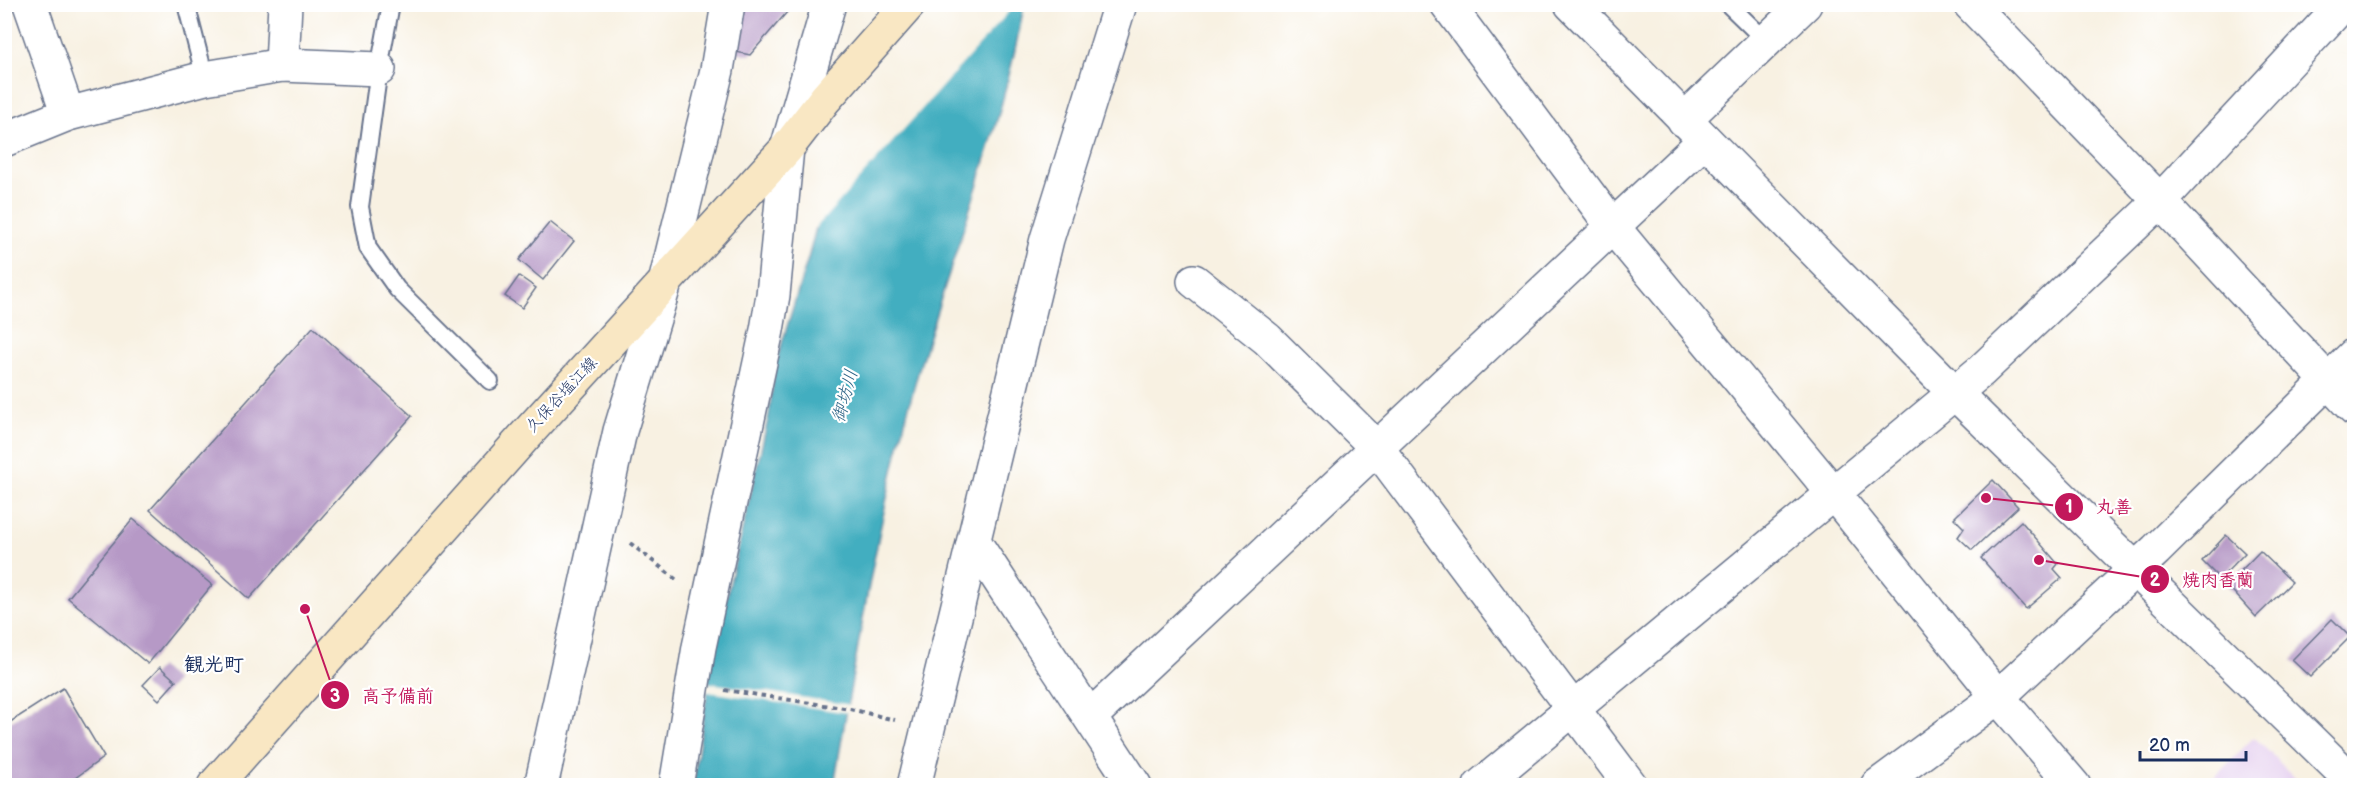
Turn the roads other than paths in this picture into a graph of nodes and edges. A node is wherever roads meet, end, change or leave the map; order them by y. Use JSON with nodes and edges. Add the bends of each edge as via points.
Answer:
{"nodes":[{"id":1,"x":30,"y":4,"type":"edge"},
{"id":2,"x":186,"y":4,"type":"edge"},
{"id":3,"x":285,"y":4,"type":"edge"},
{"id":4,"x":391,"y":4,"type":"edge"},
{"id":5,"x":728,"y":4,"type":"edge"},
{"id":6,"x":829,"y":4,"type":"edge"},
{"id":7,"x":909,"y":4,"type":"edge"},
{"id":8,"x":1120,"y":4,"type":"edge"},
{"id":9,"x":1447,"y":4,"type":"edge"},
{"id":10,"x":1571,"y":4,"type":"edge"},
{"id":11,"x":1728,"y":4,"type":"edge"},
{"id":12,"x":1805,"y":4,"type":"edge"},
{"id":13,"x":1970,"y":4,"type":"edge"},
{"id":14,"x":2343,"y":4,"type":"edge"},
{"id":15,"x":1767,"y":42,"type":"junction"},
{"id":16,"x":282,"y":65,"type":"junction"},
{"id":17,"x":379,"y":69,"type":"junction"},
{"id":18,"x":205,"y":78,"type":"junction"},
{"id":19,"x":68,"y":114,"type":"junction"},
{"id":20,"x":1695,"y":130,"type":"junction"},
{"id":21,"x":4,"y":140,"type":"edge"},
{"id":22,"x":787,"y":148,"type":"junction"},
{"id":23,"x":2160,"y":201,"type":"junction"},
{"id":24,"x":1613,"y":227,"type":"junction"},
{"id":25,"x":1194,"y":281,"type":"dead end"},
{"id":26,"x":665,"y":283,"type":"junction"},
{"id":27,"x":2355,"y":356,"type":"edge"},
{"id":28,"x":490,"y":381,"type":"dead end"},
{"id":29,"x":2327,"y":382,"type":"junction"},
{"id":30,"x":1956,"y":393,"type":"junction"},
{"id":31,"x":2355,"y":409,"type":"edge"},
{"id":32,"x":1377,"y":448,"type":"junction"},
{"id":33,"x":1834,"y":494,"type":"junction"},
{"id":34,"x":975,"y":543,"type":"junction"},
{"id":35,"x":2137,"y":568,"type":"junction"},
{"id":36,"x":1998,"y":697,"type":"junction"},
{"id":37,"x":1573,"y":709,"type":"junction"},
{"id":38,"x":1091,"y":716,"type":"junction"},
{"id":39,"x":2355,"y":783,"type":"edge"},
{"id":40,"x":214,"y":786,"type":"edge"},
{"id":41,"x":541,"y":786,"type":"edge"},
{"id":42,"x":676,"y":786,"type":"edge"},
{"id":43,"x":914,"y":786,"type":"edge"},
{"id":44,"x":1136,"y":786,"type":"edge"},
{"id":45,"x":1480,"y":786,"type":"edge"},
{"id":46,"x":1631,"y":786,"type":"edge"},
{"id":47,"x":1877,"y":786,"type":"edge"},
{"id":48,"x":2074,"y":786,"type":"edge"}],
"edges":[{"from":1,"to":19,"type":"street"},
{"from":2,"to":18,"type":"lane"},
{"from":3,"to":16,"type":"street"},
{"from":4,"to":17,"type":"lane"},
{"from":5,"to":26,"type":"street","via":[[717,70]]},
{"from":6,"to":22,"type":"street"},
{"from":7,"to":22,"type":"main road","name":"久保谷塩江線"},
{"from":8,"to":34,"type":"street","via":[[1047,239]]},
{"from":9,"to":24,"type":"street"},
{"from":10,"to":20,"type":"street"},
{"from":11,"to":15,"type":"lane"},
{"from":12,"to":15,"type":"street"},
{"from":13,"to":23,"type":"street"},
{"from":14,"to":23,"type":"street"},
{"from":15,"to":20,"type":"street"},
{"from":16,"to":17,"type":"street"},
{"from":16,"to":18,"type":"street"},
{"from":17,"to":28,"type":"lane","via":[[360,207],[369,248],[397,289]]},
{"from":18,"to":19,"type":"street"},
{"from":19,"to":21,"type":"street"},
{"from":20,"to":24,"type":"street"},
{"from":20,"to":30,"type":"street"},
{"from":22,"to":26,"type":"main road","name":"久保谷塩江線"},
{"from":22,"to":42,"type":"street","via":[[767,330],[699,647]]},
{"from":23,"to":29,"type":"street"},
{"from":23,"to":30,"type":"street"},
{"from":24,"to":32,"type":"street"},
{"from":24,"to":33,"type":"street"},
{"from":25,"to":32,"type":"street","via":[[1267,339]]},
{"from":26,"to":40,"type":"main road","name":"久保谷塩江線"},
{"from":26,"to":41,"type":"street","via":[[620,431]]},
{"from":27,"to":29,"type":"street"},
{"from":29,"to":31,"type":"street"},
{"from":29,"to":35,"type":"street"},
{"from":30,"to":33,"type":"street"},
{"from":30,"to":35,"type":"street"},
{"from":32,"to":37,"type":"street"},
{"from":32,"to":38,"type":"street"},
{"from":33,"to":36,"type":"street"},
{"from":33,"to":37,"type":"street"},
{"from":34,"to":38,"type":"street"},
{"from":34,"to":43,"type":"street"},
{"from":35,"to":36,"type":"street"},
{"from":35,"to":39,"type":"street"},
{"from":36,"to":47,"type":"street"},
{"from":36,"to":48,"type":"street"},
{"from":37,"to":45,"type":"street"},
{"from":37,"to":46,"type":"street"},
{"from":38,"to":44,"type":"street"}]}
